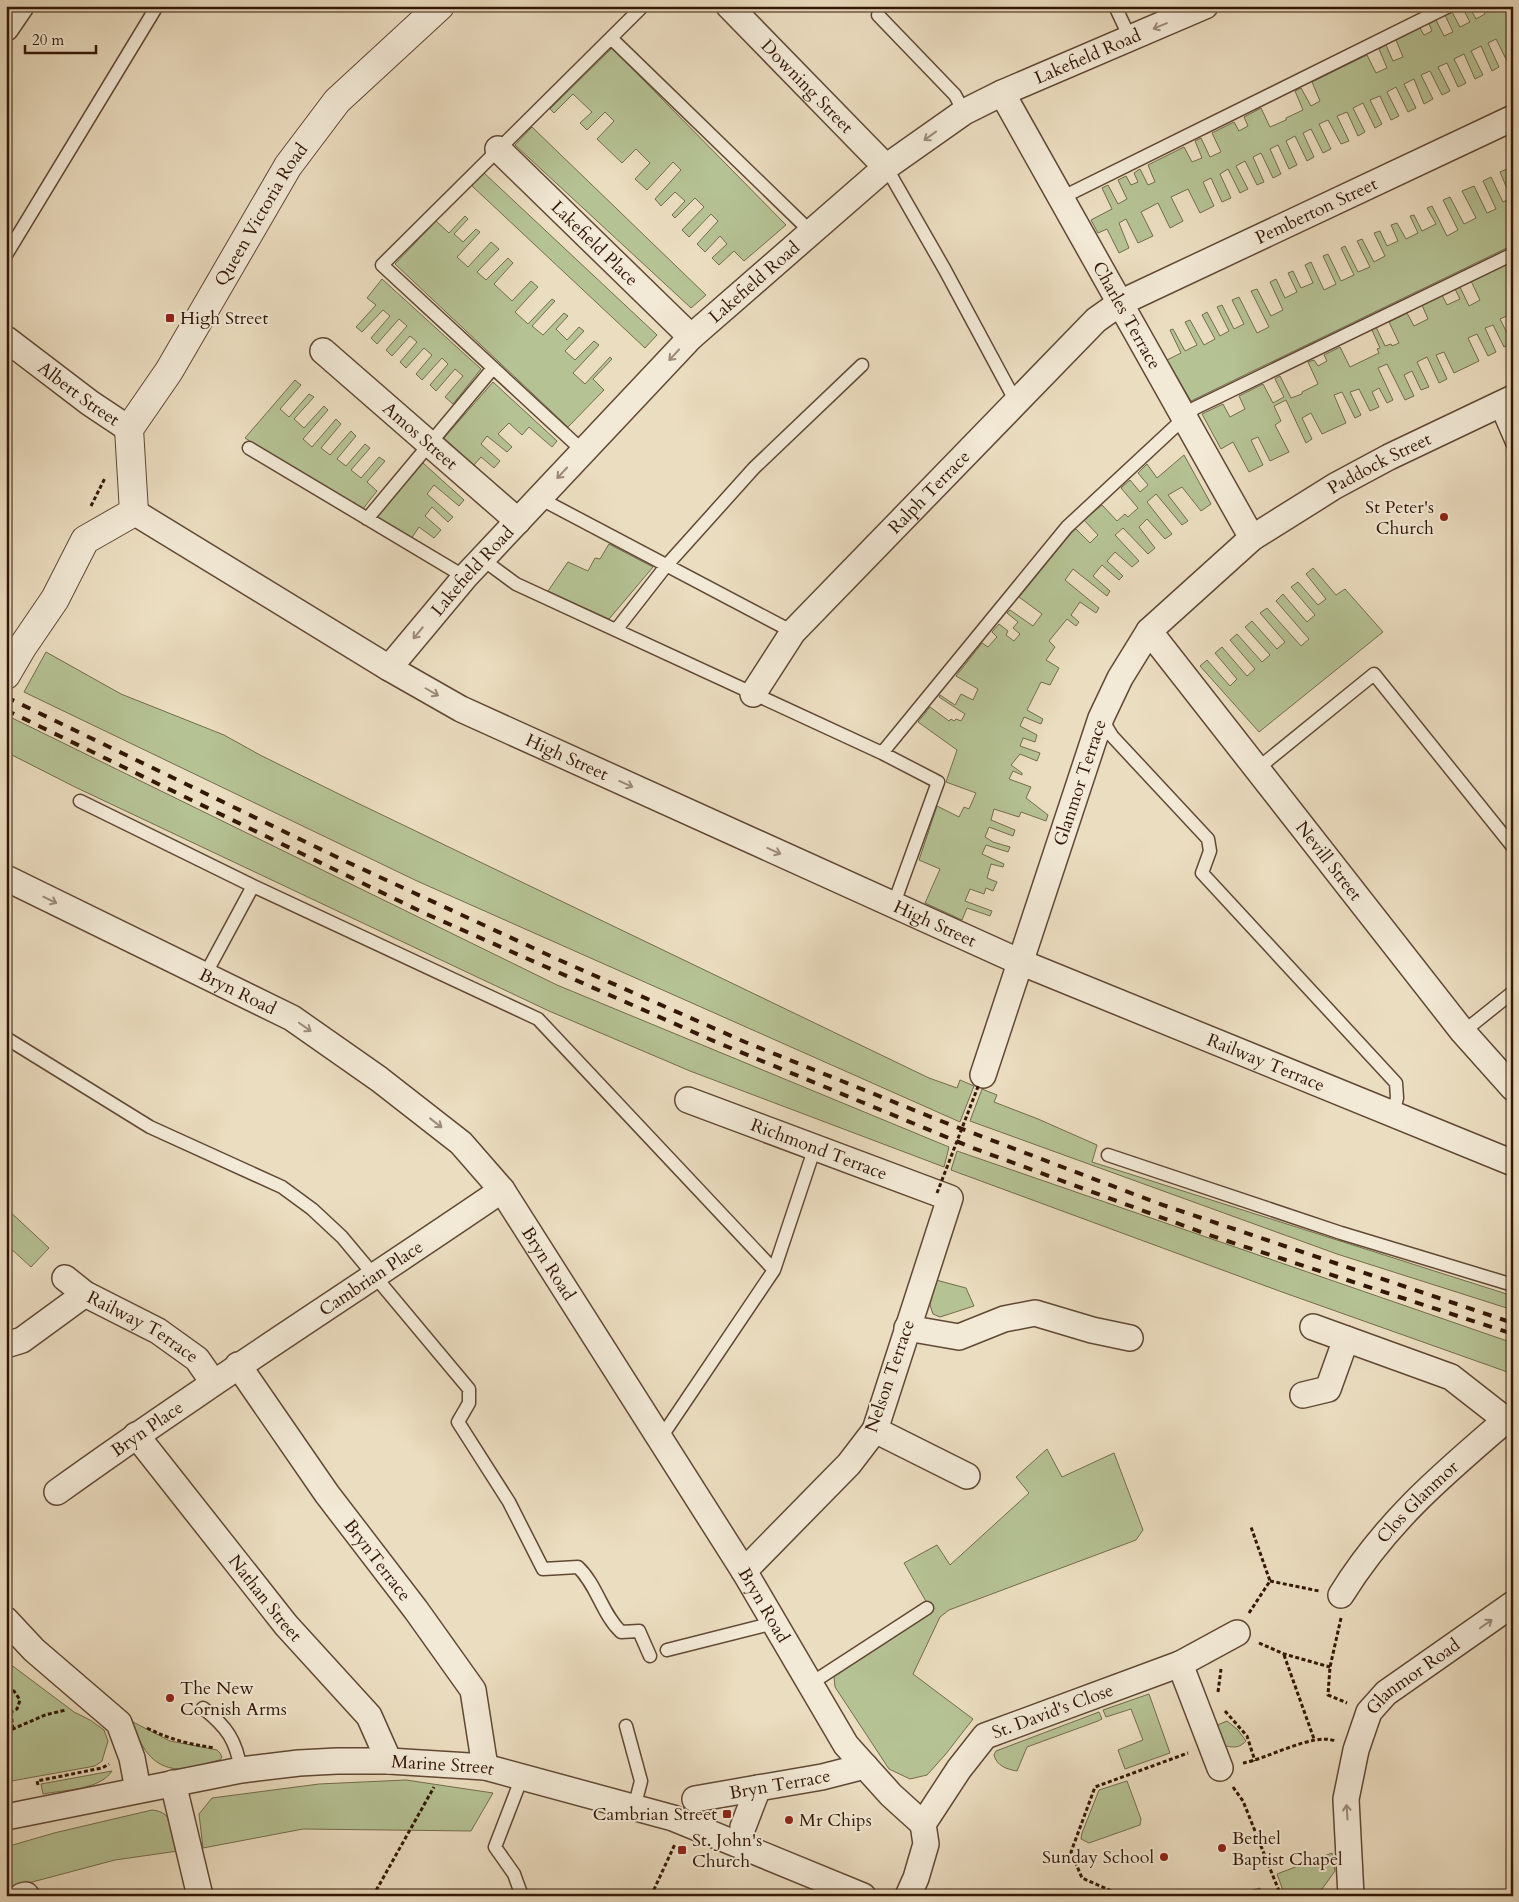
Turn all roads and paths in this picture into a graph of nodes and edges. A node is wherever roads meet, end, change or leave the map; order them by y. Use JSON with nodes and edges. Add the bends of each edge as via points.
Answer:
{"nodes":[{"id":1,"x":21,"y":6,"type":"edge"},
{"id":2,"x":157,"y":6,"type":"edge"},
{"id":3,"x":440,"y":6,"type":"edge"},
{"id":4,"x":643,"y":6,"type":"edge"},
{"id":5,"x":729,"y":6,"type":"edge"},
{"id":6,"x":1114,"y":6,"type":"edge"},
{"id":7,"x":1205,"y":6,"type":"edge"},
{"id":8,"x":1449,"y":6,"type":"edge"},
{"id":9,"x":878,"y":15,"type":"dead end"},
{"id":10,"x":6,"y":28,"type":"edge"},
{"id":11,"x":1130,"y":38,"type":"junction"},
{"id":12,"x":612,"y":39,"type":"junction"},
{"id":13,"x":1002,"y":94,"type":"junction"},
{"id":14,"x":964,"y":112,"type":"junction"},
{"id":15,"x":1513,"y":118,"type":"edge"},
{"id":16,"x":498,"y":149,"type":"junction"},
{"id":17,"x":886,"y":167,"type":"junction"},
{"id":18,"x":1060,"y":198,"type":"junction"},
{"id":19,"x":811,"y":232,"type":"junction"},
{"id":20,"x":1513,"y":254,"type":"edge"},
{"id":21,"x":6,"y":255,"type":"edge"},
{"id":22,"x":1120,"y":303,"type":"junction"},
{"id":23,"x":691,"y":337,"type":"junction"},
{"id":24,"x":6,"y":338,"type":"edge"},
{"id":25,"x":323,"y":351,"type":"dead end"},
{"id":26,"x":862,"y":365,"type":"dead end"},
{"id":27,"x":493,"y":368,"type":"junction"},
{"id":28,"x":1016,"y":402,"type":"junction"},
{"id":29,"x":1504,"y":402,"type":"edge"},
{"id":30,"x":1184,"y":417,"type":"junction"},
{"id":31,"x":129,"y":429,"type":"junction"},
{"id":32,"x":430,"y":444,"type":"junction"},
{"id":33,"x":1513,"y":445,"type":"edge"},
{"id":34,"x":249,"y":448,"type":"dead end"},
{"id":35,"x":583,"y":451,"type":"junction"},
{"id":36,"x":105,"y":478,"type":"dead end"},
{"id":37,"x":539,"y":498,"type":"junction"},
{"id":38,"x":134,"y":512,"type":"junction"},
{"id":39,"x":367,"y":519,"type":"junction"},
{"id":40,"x":518,"y":521,"type":"junction"},
{"id":41,"x":1252,"y":538,"type":"junction"},
{"id":42,"x":85,"y":540,"type":"junction"},
{"id":43,"x":482,"y":559,"type":"junction"},
{"id":44,"x":666,"y":566,"type":"junction"},
{"id":45,"x":465,"y":577,"type":"junction"},
{"id":46,"x":616,"y":630,"type":"junction"},
{"id":47,"x":793,"y":632,"type":"junction"},
{"id":48,"x":1149,"y":632,"type":"junction"},
{"id":49,"x":389,"y":668,"type":"junction"},
{"id":50,"x":6,"y":675,"type":"edge"},
{"id":51,"x":753,"y":694,"type":"junction"},
{"id":52,"x":1102,"y":718,"type":"junction"},
{"id":53,"x":882,"y":753,"type":"junction"},
{"id":54,"x":1257,"y":769,"type":"junction"},
{"id":55,"x":80,"y":801,"type":"dead end"},
{"id":56,"x":1513,"y":847,"type":"edge"},
{"id":57,"x":6,"y":878,"type":"edge"},
{"id":58,"x":253,"y":886,"type":"junction"},
{"id":59,"x":893,"y":906,"type":"junction"},
{"id":60,"x":1020,"y":962,"type":"junction"},
{"id":61,"x":205,"y":975,"type":"junction"},
{"id":62,"x":1513,"y":992,"type":"edge"},
{"id":63,"x":1463,"y":1032,"type":"junction"},
{"id":64,"x":6,"y":1038,"type":"edge"},
{"id":65,"x":981,"y":1079,"type":"joint"},
{"id":66,"x":1513,"y":1088,"type":"edge"},
{"id":67,"x":688,"y":1100,"type":"dead end"},
{"id":68,"x":1393,"y":1114,"type":"junction"},
{"id":69,"x":815,"y":1147,"type":"junction"},
{"id":70,"x":1108,"y":1155,"type":"dead end"},
{"id":71,"x":1513,"y":1163,"type":"edge"},
{"id":72,"x":502,"y":1190,"type":"junction"},
{"id":73,"x":944,"y":1195,"type":"junction"},
{"id":74,"x":774,"y":1270,"type":"junction"},
{"id":75,"x":375,"y":1276,"type":"junction"},
{"id":76,"x":65,"y":1278,"type":"dead end"},
{"id":77,"x":1513,"y":1285,"type":"edge"},
{"id":78,"x":86,"y":1294,"type":"junction"},
{"id":79,"x":1313,"y":1327,"type":"dead end"},
{"id":80,"x":907,"y":1328,"type":"junction"},
{"id":81,"x":1130,"y":1338,"type":"dead end"},
{"id":82,"x":1346,"y":1339,"type":"junction"},
{"id":83,"x":6,"y":1345,"type":"edge"},
{"id":84,"x":238,"y":1365,"type":"junction"},
{"id":85,"x":213,"y":1382,"type":"junction"},
{"id":86,"x":1303,"y":1395,"type":"dead end"},
{"id":87,"x":1509,"y":1418,"type":"edge"},
{"id":88,"x":874,"y":1430,"type":"junction"},
{"id":89,"x":136,"y":1435,"type":"junction"},
{"id":90,"x":660,"y":1439,"type":"junction"},
{"id":91,"x":967,"y":1476,"type":"dead end"},
{"id":92,"x":57,"y":1492,"type":"dead end"},
{"id":93,"x":1251,"y":1527,"type":"dead end"},
{"id":94,"x":744,"y":1571,"type":"junction"},
{"id":95,"x":1270,"y":1581,"type":"junction"},
{"id":96,"x":1341,"y":1595,"type":"junction"},
{"id":97,"x":1513,"y":1604,"type":"edge"},
{"id":98,"x":927,"y":1608,"type":"dead end"},
{"id":99,"x":6,"y":1620,"type":"edge"},
{"id":100,"x":774,"y":1623,"type":"junction"},
{"id":101,"x":1237,"y":1633,"type":"junction"},
{"id":102,"x":667,"y":1650,"type":"dead end"},
{"id":103,"x":1284,"y":1654,"type":"junction"},
{"id":104,"x":650,"y":1656,"type":"dead end"},
{"id":105,"x":1180,"y":1664,"type":"junction"},
{"id":106,"x":1330,"y":1667,"type":"junction"},
{"id":107,"x":1221,"y":1668,"type":"dead end"},
{"id":108,"x":810,"y":1684,"type":"junction"},
{"id":109,"x":6,"y":1691,"type":"edge"},
{"id":110,"x":97,"y":1704,"type":"junction"},
{"id":111,"x":1208,"y":1707,"type":"junction"},
{"id":112,"x":203,"y":1708,"type":"dead end"},
{"id":113,"x":8,"y":1712,"type":"edge"},
{"id":114,"x":1369,"y":1712,"type":"junction"},
{"id":115,"x":119,"y":1723,"type":"junction"},
{"id":116,"x":626,"y":1726,"type":"dead end"},
{"id":117,"x":13,"y":1731,"type":"junction"},
{"id":118,"x":6,"y":1732,"type":"edge"},
{"id":119,"x":1314,"y":1739,"type":"junction"},
{"id":120,"x":1212,"y":1744,"type":"junction"},
{"id":121,"x":1342,"y":1744,"type":"dead end"},
{"id":122,"x":239,"y":1760,"type":"junction"},
{"id":123,"x":389,"y":1761,"type":"junction"},
{"id":124,"x":1255,"y":1761,"type":"junction"},
{"id":125,"x":447,"y":1764,"type":"junction"},
{"id":126,"x":865,"y":1766,"type":"junction"},
{"id":127,"x":484,"y":1767,"type":"junction"},
{"id":128,"x":1220,"y":1768,"type":"junction"},
{"id":129,"x":522,"y":1777,"type":"junction"},
{"id":130,"x":173,"y":1783,"type":"junction"},
{"id":131,"x":38,"y":1786,"type":"dead end"},
{"id":132,"x":758,"y":1788,"type":"junction"},
{"id":133,"x":138,"y":1790,"type":"junction"},
{"id":134,"x":695,"y":1799,"type":"dead end"},
{"id":135,"x":634,"y":1808,"type":"junction"},
{"id":136,"x":6,"y":1817,"type":"edge"},
{"id":137,"x":685,"y":1823,"type":"junction"},
{"id":138,"x":923,"y":1824,"type":"junction"},
{"id":139,"x":743,"y":1827,"type":"dead end"},
{"id":140,"x":200,"y":1896,"type":"edge"},
{"id":141,"x":374,"y":1896,"type":"edge"},
{"id":142,"x":522,"y":1896,"type":"edge"},
{"id":143,"x":651,"y":1896,"type":"edge"},
{"id":144,"x":864,"y":1896,"type":"edge"},
{"id":145,"x":908,"y":1896,"type":"edge"},
{"id":146,"x":1124,"y":1896,"type":"edge"},
{"id":147,"x":1281,"y":1896,"type":"edge"},
{"id":148,"x":1351,"y":1896,"type":"edge"}],
"edges":[{"from":1,"to":10,"type":"street"},
{"from":2,"to":21,"type":"lane"},
{"from":3,"to":31,"type":"street","name":"Queen Victoria Road","via":[[337,101],[288,166],[169,371]]},
{"from":4,"to":12,"type":"lane"},
{"from":5,"to":17,"type":"street","name":"Downing Street"},
{"from":6,"to":11,"type":"lane"},
{"from":7,"to":11,"type":"street","name":"Lakefield Road","one_way":true},
{"from":8,"to":18,"type":"lane"},
{"from":9,"to":14,"type":"lane","via":[[955,95]]},
{"from":11,"to":13,"type":"street","name":"Lakefield Road"},
{"from":12,"to":16,"type":"lane"},
{"from":12,"to":19,"type":"lane"},
{"from":13,"to":14,"type":"street","name":"Lakefield Road"},
{"from":13,"to":18,"type":"street","name":"Charles Terrace"},
{"from":14,"to":17,"type":"street","name":"Lakefield Road","one_way":true},
{"from":15,"to":22,"type":"street","name":"Pemberton Street"},
{"from":16,"to":23,"type":"street","name":"Lakefield Place"},
{"from":16,"to":27,"type":"lane","via":[[382,265]]},
{"from":17,"to":19,"type":"street","name":"Lakefield Road"},
{"from":17,"to":28,"type":"lane"},
{"from":18,"to":22,"type":"street","name":"Charles Terrace"},
{"from":19,"to":23,"type":"street","name":"Lakefield Road"},
{"from":20,"to":30,"type":"lane","via":[[1195,408]]},
{"from":22,"to":28,"type":"street","name":"Ralph Terrace","via":[[1096,320]]},
{"from":22,"to":30,"type":"street","name":"Charles Terrace"},
{"from":23,"to":35,"type":"street","name":"Lakefield Road","one_way":true},
{"from":24,"to":31,"type":"street","name":"Albert Street"},
{"from":25,"to":32,"type":"street","name":"Amos Street"},
{"from":26,"to":44,"type":"lane","via":[[754,468]]},
{"from":27,"to":32,"type":"lane"},
{"from":27,"to":35,"type":"lane"},
{"from":28,"to":47,"type":"street","name":"Ralph Terrace"},
{"from":29,"to":33,"type":"lane"},
{"from":29,"to":41,"type":"street","name":"Paddock Street","via":[[1381,461]]},
{"from":30,"to":41,"type":"street","name":"Charles Terrace"},
{"from":30,"to":53,"type":"lane","via":[[1067,527]]},
{"from":31,"to":38,"type":"street"},
{"from":32,"to":39,"type":"lane"},
{"from":32,"to":40,"type":"street","name":"Amos Street"},
{"from":34,"to":39,"type":"lane"},
{"from":35,"to":37,"type":"street","name":"Lakefield Road","one_way":true},
{"from":36,"to":42,"type":"path","via":[[88,512]]},
{"from":37,"to":40,"type":"street","name":"Lakefield Road"},
{"from":37,"to":44,"type":"lane"},
{"from":38,"to":42,"type":"street"},
{"from":38,"to":49,"type":"street","name":"High Street"},
{"from":39,"to":45,"type":"lane"},
{"from":40,"to":43,"type":"street","name":"Lakefield Road"},
{"from":41,"to":48,"type":"street","name":"Glanmor Terrace"},
{"from":42,"to":50,"type":"street","via":[[55,599]]},
{"from":43,"to":45,"type":"street","name":"Lakefield Road"},
{"from":43,"to":46,"type":"lane","via":[[516,584]]},
{"from":44,"to":46,"type":"lane"},
{"from":44,"to":47,"type":"lane"},
{"from":45,"to":49,"type":"street","name":"Lakefield Road","one_way":true},
{"from":46,"to":51,"type":"lane"},
{"from":47,"to":51,"type":"street","name":"Ralph Terrace"},
{"from":48,"to":52,"type":"street","name":"Glanmor Terrace","via":[[1120,678]]},
{"from":48,"to":54,"type":"street","name":"Nevill Street"},
{"from":49,"to":59,"type":"street","name":"High Street","one_way":true,"via":[[461,709]]},
{"from":51,"to":53,"type":"lane"},
{"from":52,"to":60,"type":"street","name":"Glanmor Terrace"},
{"from":52,"to":68,"type":"lane","via":[[1112,736],[1208,839],[1210,851],[1202,873],[1396,1082]]},
{"from":53,"to":59,"type":"lane","via":[[938,782]]},
{"from":54,"to":56,"type":"lane","via":[[1374,674]]},
{"from":54,"to":63,"type":"street","name":"Nevill Street"},
{"from":55,"to":58,"type":"lane"},
{"from":57,"to":61,"type":"street","name":"Bryn Road","one_way":true},
{"from":58,"to":61,"type":"lane"},
{"from":58,"to":74,"type":"lane","via":[[538,1019]]},
{"from":59,"to":60,"type":"street","name":"High Street"},
{"from":60,"to":65,"type":"street","name":"Glanmor Terrace"},
{"from":60,"to":68,"type":"street","name":"Railway Terrace"},
{"from":61,"to":72,"type":"street","name":"Bryn Road","one_way":true,"via":[[292,1018],[379,1079],[461,1143]]},
{"from":62,"to":63,"type":"lane"},
{"from":63,"to":66,"type":"street","name":"Nevill Street"},
{"from":64,"to":75,"type":"lane","via":[[150,1127],[282,1187],[342,1237]]},
{"from":65,"to":73,"type":"path","bridge":true},
{"from":67,"to":69,"type":"street","name":"Richmond Terrace"},
{"from":68,"to":71,"type":"street","name":"Railway Terrace"},
{"from":69,"to":73,"type":"street","name":"Richmond Terrace"},
{"from":69,"to":74,"type":"lane"},
{"from":70,"to":77,"type":"lane","via":[[1341,1233]]},
{"from":72,"to":75,"type":"street","name":"Cambrian Place"},
{"from":72,"to":90,"type":"street","name":"Bryn Road"},
{"from":73,"to":80,"type":"street","name":"Nelson Terrace"},
{"from":74,"to":90,"type":"lane"},
{"from":75,"to":84,"type":"street","name":"Cambrian Place"},
{"from":75,"to":104,"type":"lane","via":[[469,1389],[469,1403],[458,1422],[509,1502],[543,1569],[578,1567],[586,1575],[613,1625],[621,1632],[639,1631]]},
{"from":76,"to":78,"type":"street","name":"Railway Terrace"},
{"from":78,"to":83,"type":"street","via":[[22,1340]]},
{"from":78,"to":85,"type":"street","name":"Railway Terrace","via":[[158,1331],[197,1359]]},
{"from":79,"to":82,"type":"street","name":"Clos Glanmor"},
{"from":80,"to":81,"type":"street","via":[[959,1337],[1004,1319],[1035,1314]]},
{"from":80,"to":88,"type":"street","name":"Nelson Terrace"},
{"from":82,"to":86,"type":"street","via":[[1328,1389]]},
{"from":82,"to":87,"type":"street","name":"Clos Glanmor","via":[[1451,1377]]},
{"from":84,"to":85,"type":"street","name":"Bryn Place"},
{"from":84,"to":127,"type":"street","name":"BrynTerrace","via":[[327,1494],[473,1690]]},
{"from":85,"to":89,"type":"street","name":"Bryn Place"},
{"from":87,"to":96,"type":"street","name":"Clos Glanmor","via":[[1436,1480],[1389,1528]]},
{"from":88,"to":91,"type":"street"},
{"from":88,"to":94,"type":"street","name":"Nelson Terrace","via":[[849,1464]]},
{"from":89,"to":92,"type":"street","name":"Bryn Place"},
{"from":89,"to":123,"type":"street","name":"Nathan Street","via":[[286,1626],[369,1716]]},
{"from":90,"to":94,"type":"street","name":"Bryn Road"},
{"from":93,"to":95,"type":"path"},
{"from":94,"to":100,"type":"street","name":"Bryn Road"},
{"from":95,"to":96,"type":"path"},
{"from":95,"to":101,"type":"path"},
{"from":96,"to":106,"type":"path","via":[[1341,1621]]},
{"from":114,"to":97,"type":"street","name":"Glanmor Road","one_way":true,"via":[[1386,1693]]},
{"from":98,"to":108,"type":"lane"},
{"from":99,"to":110,"type":"street","via":[[34,1650]]},
{"from":100,"to":102,"type":"lane"},
{"from":100,"to":108,"type":"street","name":"Bryn Road"},
{"from":101,"to":103,"type":"path"},
{"from":101,"to":105,"type":"street","name":"St. David's Close"},
{"from":103,"to":106,"type":"path"},
{"from":103,"to":119,"type":"path"},
{"from":105,"to":111,"type":"street"},
{"from":105,"to":138,"type":"street","name":"St. David's Close","via":[[985,1736]]},
{"from":106,"to":114,"type":"path","via":[[1328,1695]]},
{"from":107,"to":111,"type":"path"},
{"from":108,"to":126,"type":"street","name":"Bryn Road","via":[[846,1745]]},
{"from":109,"to":113,"type":"path","via":[[14,1691],[20,1700],[19,1706]]},
{"from":110,"to":115,"type":"street"},
{"from":110,"to":117,"type":"path","via":[[45,1714]]},
{"from":111,"to":120,"type":"street"},
{"from":111,"to":124,"type":"path","via":[[1247,1736]]},
{"from":112,"to":122,"type":"lane","via":[[228,1732]]},
{"from":113,"to":117,"type":"path"},
{"from":148,"to":114,"type":"street","name":"Glanmor Road","one_way":true,"via":[[1346,1799],[1356,1750]]},
{"from":115,"to":122,"type":"path","via":[[133,1720],[170,1739]]},
{"from":115,"to":131,"type":"path","via":[[113,1759],[109,1764],[37,1781]]},
{"from":115,"to":133,"type":"street","via":[[132,1758]]},
{"from":116,"to":135,"type":"lane","via":[[641,1781]]},
{"from":117,"to":118,"type":"path"},
{"from":119,"to":121,"type":"path","via":[[1329,1738]]},
{"from":119,"to":124,"type":"path"},
{"from":120,"to":128,"type":"street"},
{"from":120,"to":146,"type":"path","via":[[1095,1787],[1071,1852],[1082,1878]]},
{"from":122,"to":123,"type":"street","name":"Marine Street","via":[[299,1763]]},
{"from":122,"to":130,"type":"street","name":"Marine Street"},
{"from":123,"to":125,"type":"street","name":"Marine Street"},
{"from":124,"to":128,"type":"path"},
{"from":125,"to":127,"type":"street","name":"Marine Street"},
{"from":125,"to":141,"type":"path"},
{"from":126,"to":132,"type":"street","name":"Bryn Terrace"},
{"from":126,"to":138,"type":"street","name":"Bryn Road"},
{"from":127,"to":129,"type":"street","name":"Marine Street"},
{"from":128,"to":147,"type":"path","via":[[1243,1801]]},
{"from":129,"to":135,"type":"street","name":"Marine Street"},
{"from":129,"to":142,"type":"lane","via":[[495,1847],[514,1874]]},
{"from":130,"to":133,"type":"street","name":"Marine Street"},
{"from":130,"to":140,"type":"street"},
{"from":132,"to":134,"type":"street","name":"Bryn Terrace"},
{"from":132,"to":139,"type":"street"},
{"from":133,"to":136,"type":"street","name":"Marine Street"},
{"from":135,"to":137,"type":"street","name":"Marine Street"},
{"from":137,"to":143,"type":"path"},
{"from":137,"to":144,"type":"street","name":"Marine Street"},
{"from":138,"to":145,"type":"street","via":[[926,1844]]}]}
